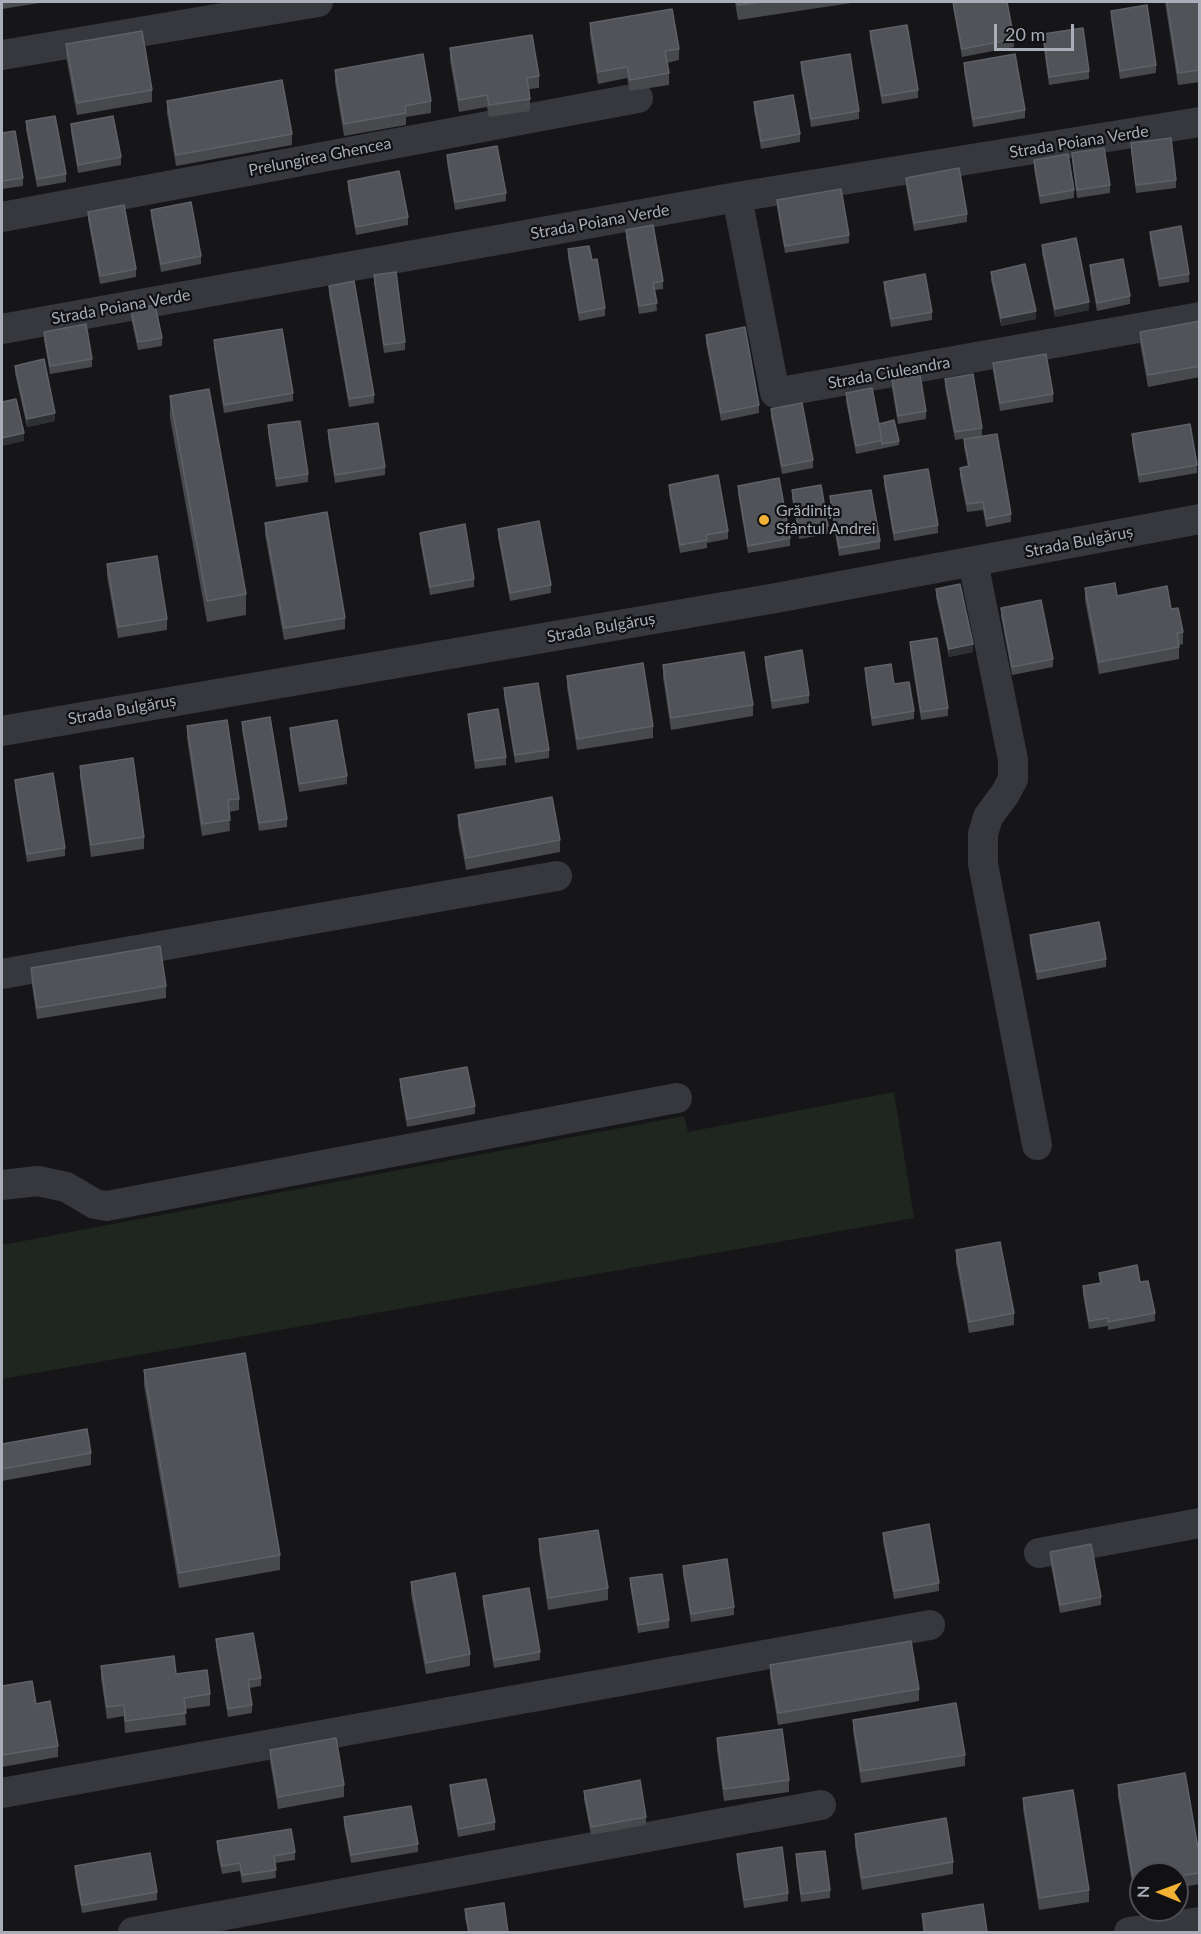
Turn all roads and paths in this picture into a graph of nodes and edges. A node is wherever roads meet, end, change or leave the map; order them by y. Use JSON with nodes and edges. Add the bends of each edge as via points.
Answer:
{"nodes":[{"id":1,"x":318,"y":2,"type":"edge"},
{"id":2,"x":2,"y":56,"type":"edge"},
{"id":3,"x":638,"y":98,"type":"edge"},
{"id":4,"x":1200,"y":122,"type":"edge"},
{"id":5,"x":743,"y":196,"type":"junction"},
{"id":6,"x":2,"y":217,"type":"edge"},
{"id":7,"x":1200,"y":317,"type":"edge"},
{"id":8,"x":2,"y":329,"type":"edge"},
{"id":9,"x":1200,"y":519,"type":"edge"},
{"id":10,"x":973,"y":562,"type":"junction"},
{"id":11,"x":2,"y":731,"type":"edge"},
{"id":12,"x":557,"y":876,"type":"dead end"},
{"id":13,"x":2,"y":974,"type":"edge"},
{"id":14,"x":677,"y":1098,"type":"dead end"},
{"id":15,"x":1037,"y":1144,"type":"dead end"},
{"id":16,"x":2,"y":1185,"type":"edge"},
{"id":17,"x":1200,"y":1523,"type":"edge"},
{"id":18,"x":1039,"y":1553,"type":"dead end"},
{"id":19,"x":930,"y":1625,"type":"dead end"},
{"id":20,"x":2,"y":1793,"type":"edge"},
{"id":21,"x":820,"y":1805,"type":"dead end"},
{"id":22,"x":1200,"y":1922,"type":"edge"},
{"id":23,"x":133,"y":1932,"type":"edge"},
{"id":24,"x":1129,"y":1932,"type":"edge"}],
"edges":[{"from":1,"to":2,"type":"street"},
{"from":3,"to":6,"type":"street","name":"Prelungirea Ghencea"},
{"from":4,"to":5,"type":"street","name":"Strada Poiana Verde"},
{"from":5,"to":7,"type":"street","name":"Strada Ciuleandra","via":[[775,393]]},
{"from":5,"to":8,"type":"street","name":"Strada Poiana Verde"},
{"from":9,"to":10,"type":"street","name":"Strada Bulgăruș"},
{"from":10,"to":11,"type":"street","name":"Strada Bulgăruș"},
{"from":10,"to":15,"type":"street","via":[[1013,760],[1013,779],[988,817],[982,864]]},
{"from":12,"to":13,"type":"street"},
{"from":14,"to":16,"type":"street","via":[[107,1206],[95,1204],[66,1187],[38,1181]]},
{"from":17,"to":18,"type":"street"},
{"from":19,"to":20,"type":"street"},
{"from":21,"to":23,"type":"street"},
{"from":22,"to":24,"type":"street"}]}
